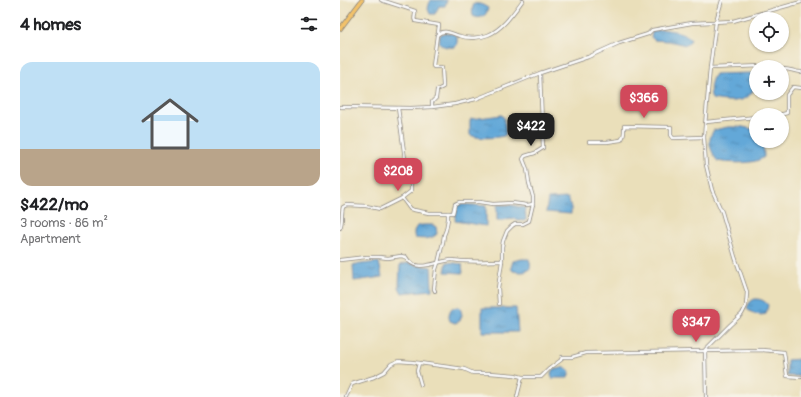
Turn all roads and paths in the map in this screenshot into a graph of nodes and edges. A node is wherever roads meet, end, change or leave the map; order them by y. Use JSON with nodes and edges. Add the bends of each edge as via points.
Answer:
{"nodes":[{"id":1,"x":381,"y":0,"type":"edge"},
{"id":2,"x":524,"y":0,"type":"edge"},
{"id":3,"x":722,"y":0,"type":"edge"},
{"id":4,"x":362,"y":1,"type":"edge"},
{"id":5,"x":801,"y":2,"type":"edge"},
{"id":6,"x":716,"y":21,"type":"junction"},
{"id":7,"x":340,"y":29,"type":"edge"},
{"id":8,"x":438,"y":33,"type":"junction"},
{"id":9,"x":749,"y":66,"type":"edge"},
{"id":10,"x":710,"y":68,"type":"junction"},
{"id":11,"x":789,"y":69,"type":"edge"},
{"id":12,"x":801,"y":72,"type":"edge"},
{"id":13,"x":540,"y":73,"type":"junction"},
{"id":14,"x":801,"y":88,"type":"edge"},
{"id":15,"x":340,"y":107,"type":"edge"},
{"id":16,"x":398,"y":108,"type":"junction"},
{"id":17,"x":432,"y":108,"type":"junction"},
{"id":18,"x":787,"y":108,"type":"edge"},
{"id":19,"x":749,"y":118,"type":"edge"},
{"id":20,"x":706,"y":122,"type":"junction"},
{"id":21,"x":704,"y":137,"type":"junction"},
{"id":22,"x":589,"y":142,"type":"dead end"},
{"id":23,"x":402,"y":198,"type":"junction"},
{"id":24,"x":533,"y":204,"type":"junction"},
{"id":25,"x":448,"y":213,"type":"junction"},
{"id":26,"x":341,"y":224,"type":"edge"},
{"id":27,"x":340,"y":228,"type":"edge"},
{"id":28,"x":340,"y":260,"type":"edge"},
{"id":29,"x":502,"y":261,"type":"junction"},
{"id":30,"x":438,"y":263,"type":"junction"},
{"id":31,"x":434,"y":292,"type":"dead end"},
{"id":32,"x":499,"y":304,"type":"dead end"},
{"id":33,"x":705,"y":350,"type":"junction"},
{"id":34,"x":419,"y":363,"type":"junction"},
{"id":35,"x":522,"y":377,"type":"junction"},
{"id":36,"x":801,"y":377,"type":"edge"},
{"id":37,"x":421,"y":385,"type":"dead end"},
{"id":38,"x":346,"y":397,"type":"edge"},
{"id":39,"x":517,"y":397,"type":"edge"},
{"id":40,"x":706,"y":397,"type":"edge"}],
"edges":[{"from":1,"to":8,"type":"street","via":[[414,11],[415,21],[439,25]]},
{"from":2,"to":8,"type":"street","via":[[507,21],[490,34],[471,38],[446,32]]},
{"from":3,"to":6,"type":"street"},
{"from":4,"to":7,"type":"main road"},
{"from":5,"to":6,"type":"street","via":[[733,21]]},
{"from":6,"to":10,"type":"street"},
{"from":6,"to":13,"type":"street","via":[[652,30],[648,34]]},
{"from":8,"to":17,"type":"street","via":[[433,66],[442,68],[443,86],[437,90]]},
{"from":9,"to":10,"type":"street"},
{"from":10,"to":20,"type":"street"},
{"from":11,"to":12,"type":"street"},
{"from":13,"to":17,"type":"street","via":[[476,99]]},
{"from":13,"to":24,"type":"street","via":[[543,148],[523,158]]},
{"from":14,"to":18,"type":"street","via":[[793,87],[788,95]]},
{"from":15,"to":16,"type":"street"},
{"from":16,"to":17,"type":"street"},
{"from":16,"to":23,"type":"street","via":[[404,159],[412,181],[411,191]]},
{"from":19,"to":20,"type":"street"},
{"from":20,"to":21,"type":"street"},
{"from":21,"to":22,"type":"street","via":[[673,138],[671,127],[624,126],[621,140]]},
{"from":21,"to":33,"type":"street","via":[[706,165],[712,190],[722,212],[747,292],[746,306],[742,314]]},
{"from":23,"to":25,"type":"street","via":[[410,209]]},
{"from":23,"to":26,"type":"street","via":[[380,209],[366,206],[343,207]]},
{"from":24,"to":25,"type":"street","via":[[458,202],[453,213]]},
{"from":24,"to":29,"type":"street","via":[[530,221],[515,224],[507,231],[503,241]]},
{"from":25,"to":30,"type":"street"},
{"from":26,"to":27,"type":"street"},
{"from":28,"to":30,"type":"street","via":[[400,256],[406,257],[414,264]]},
{"from":29,"to":30,"type":"street","via":[[450,260]]},
{"from":29,"to":32,"type":"street","via":[[498,288]]},
{"from":30,"to":31,"type":"street"},
{"from":33,"to":35,"type":"street","via":[[586,353],[562,357],[541,377]]},
{"from":33,"to":36,"type":"street","via":[[783,352],[787,376]]},
{"from":33,"to":40,"type":"street"},
{"from":34,"to":35,"type":"street","via":[[464,368],[473,373]]},
{"from":34,"to":37,"type":"street","via":[[417,371]]},
{"from":34,"to":38,"type":"street","via":[[398,361],[391,364],[384,372],[352,384]]},
{"from":35,"to":39,"type":"street"}]}
